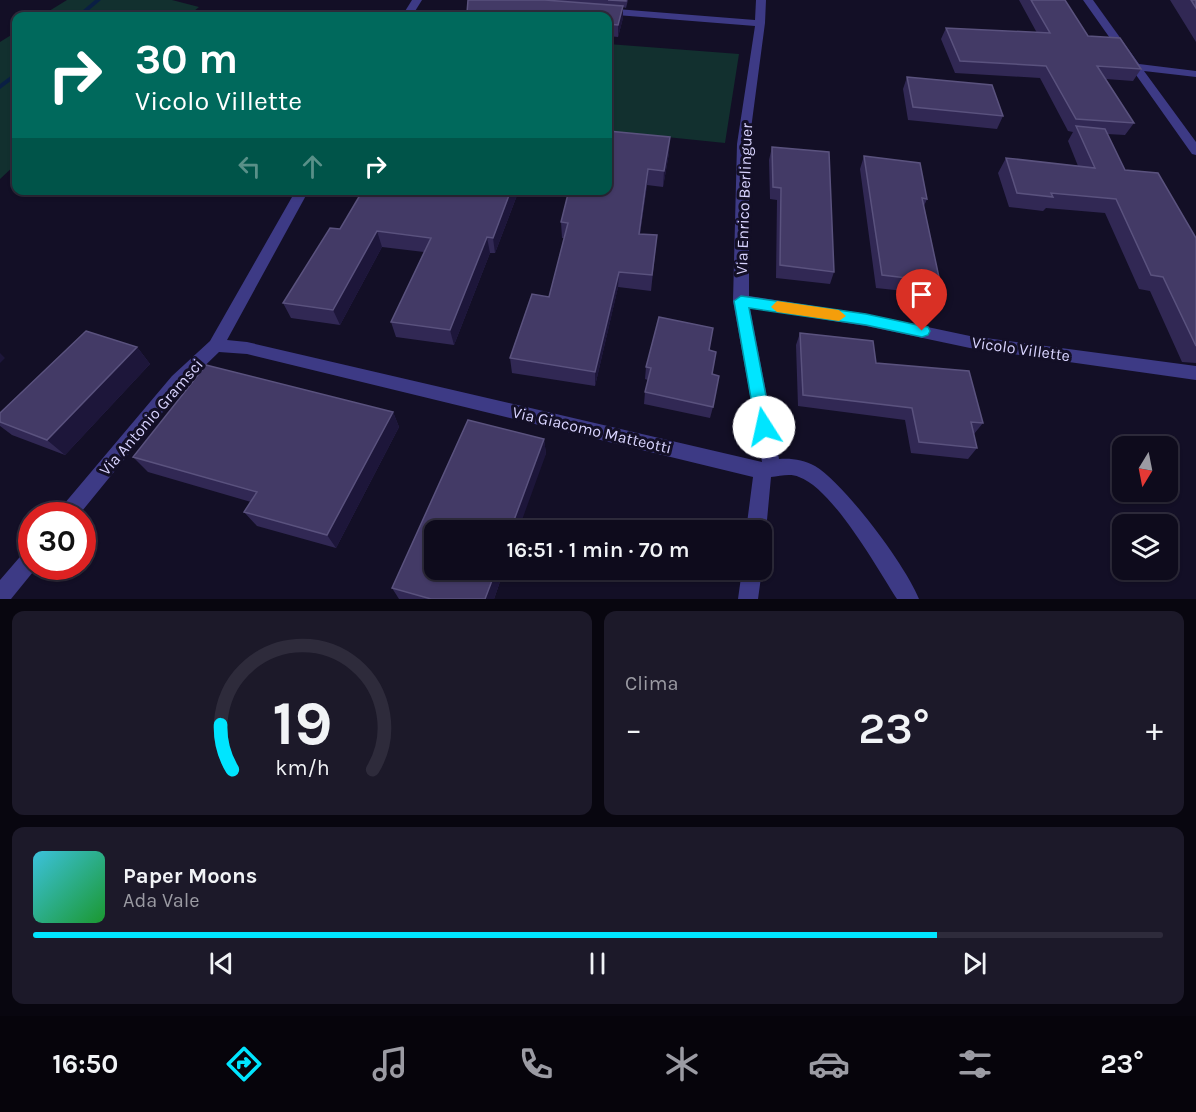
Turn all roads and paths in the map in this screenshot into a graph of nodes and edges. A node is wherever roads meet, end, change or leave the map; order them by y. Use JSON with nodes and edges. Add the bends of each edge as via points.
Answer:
{"nodes":[{"id":1,"x":761,"y":0,"type":"edge"},
{"id":2,"x":1088,"y":0,"type":"edge"},
{"id":3,"x":595,"y":10,"type":"edge"},
{"id":4,"x":760,"y":23,"type":"junction"},
{"id":5,"x":1137,"y":67,"type":"junction"},
{"id":6,"x":1196,"y":74,"type":"edge"},
{"id":7,"x":1196,"y":151,"type":"edge"},
{"id":8,"x":300,"y":195,"type":"edge"},
{"id":9,"x":741,"y":301,"type":"junction"},
{"id":10,"x":216,"y":345,"type":"junction"},
{"id":11,"x":1196,"y":373,"type":"edge"},
{"id":12,"x":768,"y":470,"type":"junction"},
{"id":13,"x":78,"y":502,"type":"edge"},
{"id":14,"x":758,"y":520,"type":"edge"},
{"id":15,"x":18,"y":575,"type":"edge"},
{"id":16,"x":751,"y":580,"type":"edge"},
{"id":17,"x":0,"y":596,"type":"edge"},
{"id":18,"x":748,"y":599,"type":"edge"},
{"id":19,"x":909,"y":599,"type":"edge"}],
"edges":[{"from":1,"to":4,"type":"street","name":"Via Enrico Berlinguer"},
{"from":2,"to":5,"type":"street"},
{"from":3,"to":4,"type":"street"},
{"from":4,"to":9,"type":"street","name":"Via Enrico Berlinguer","via":[[743,144]]},
{"from":5,"to":6,"type":"street"},
{"from":5,"to":7,"type":"street"},
{"from":8,"to":10,"type":"street","name":"Via Antonio Gramsci"},
{"from":9,"to":11,"type":"street","name":"Vicolo Villette","via":[[866,320],[970,342]]},
{"from":9,"to":12,"type":"street","name":"Via Enrico Berlinguer"},
{"from":10,"to":12,"type":"street","name":"Via Giacomo Matteotti","via":[[247,348]]},
{"from":10,"to":13,"type":"street","name":"Via Antonio Gramsci","via":[[178,381]]},
{"from":12,"to":14,"type":"street","name":"Via Enrico Berlinguer"},
{"from":12,"to":19,"type":"street","name":"Via Giacomo Matteotti","via":[[796,468],[818,478],[858,524]]},
{"from":15,"to":17,"type":"street"},
{"from":16,"to":18,"type":"street"}]}
